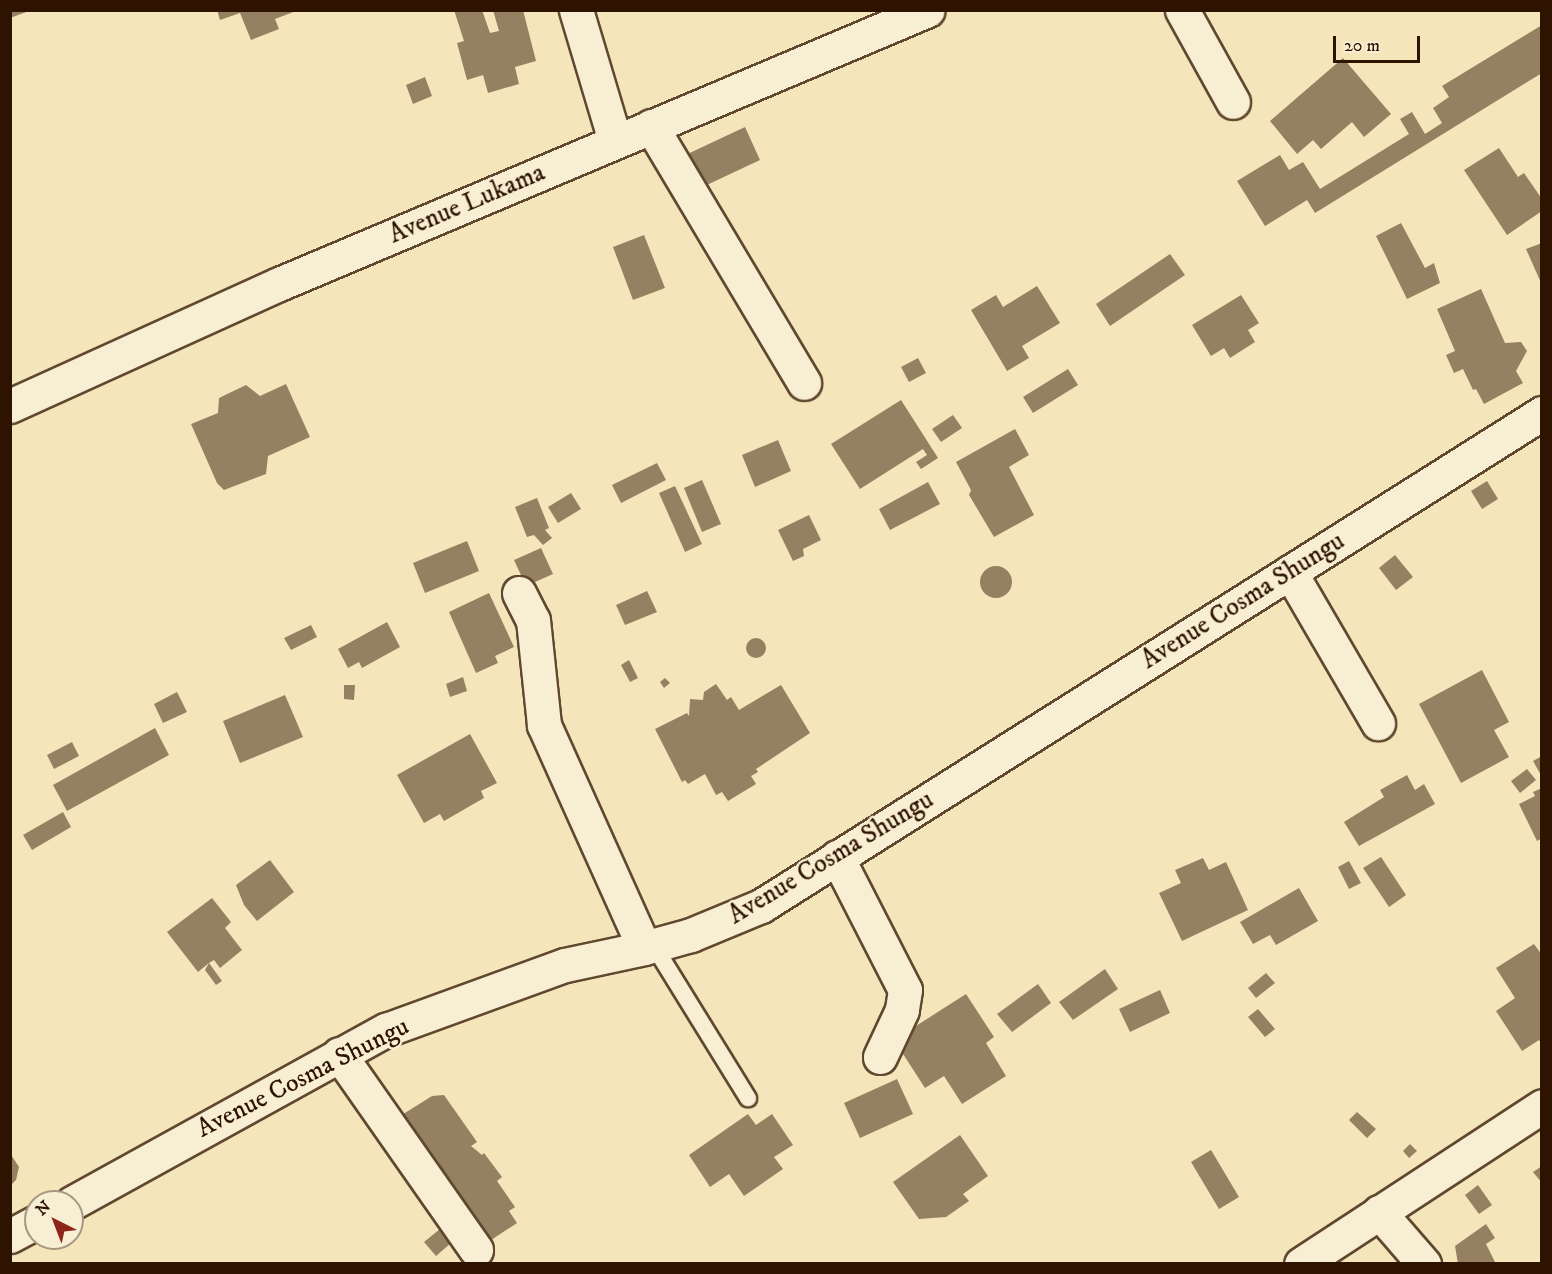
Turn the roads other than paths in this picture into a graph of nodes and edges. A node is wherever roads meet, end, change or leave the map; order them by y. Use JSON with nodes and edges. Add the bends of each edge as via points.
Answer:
{"nodes":[{"id":1,"x":576,"y":10,"type":"edge"},
{"id":2,"x":928,"y":10,"type":"edge"},
{"id":3,"x":1182,"y":10,"type":"edge"},
{"id":4,"x":1233,"y":102,"type":"dead end"},
{"id":5,"x":651,"y":126,"type":"junction"},
{"id":6,"x":615,"y":141,"type":"junction"},
{"id":7,"x":804,"y":383,"type":"dead end"},
{"id":8,"x":10,"y":406,"type":"edge"},
{"id":9,"x":1542,"y":413,"type":"edge"},
{"id":10,"x":1290,"y":572,"type":"junction"},
{"id":11,"x":519,"y":592,"type":"dead end"},
{"id":12,"x":1378,"y":723,"type":"dead end"},
{"id":13,"x":837,"y":857,"type":"junction"},
{"id":14,"x":649,"y":947,"type":"junction"},
{"id":15,"x":339,"y":1054,"type":"junction"},
{"id":16,"x":880,"y":1057,"type":"dead end"},
{"id":17,"x":748,"y":1098,"type":"dead end"},
{"id":18,"x":1542,"y":1106,"type":"edge"},
{"id":19,"x":84,"y":1196,"type":"edge"},
{"id":20,"x":1379,"y":1212,"type":"junction"},
{"id":21,"x":24,"y":1228,"type":"edge"},
{"id":22,"x":10,"y":1236,"type":"edge"},
{"id":23,"x":476,"y":1250,"type":"dead end"},
{"id":24,"x":1301,"y":1263,"type":"edge"},
{"id":25,"x":1424,"y":1263,"type":"edge"}],
"edges":[{"from":1,"to":6,"type":"street"},
{"from":2,"to":5,"type":"street","name":"Avenue Lukama"},
{"from":3,"to":4,"type":"street"},
{"from":5,"to":6,"type":"street","name":"Avenue Lukama"},
{"from":5,"to":7,"type":"street"},
{"from":6,"to":8,"type":"street","name":"Avenue Lukama","via":[[279,284]]},
{"from":9,"to":10,"type":"street","name":"Avenue Cosma Shungu"},
{"from":10,"to":12,"type":"street"},
{"from":10,"to":13,"type":"street","name":"Avenue Cosma Shungu"},
{"from":11,"to":14,"type":"street","via":[[532,620],[544,725]]},
{"from":13,"to":14,"type":"street","name":"Avenue Cosma Shungu","via":[[761,906],[729,921]]},
{"from":13,"to":16,"type":"street","via":[[905,990],[902,1010]]},
{"from":14,"to":15,"type":"street","name":"Avenue Cosma Shungu","via":[[565,965],[386,1030]]},
{"from":14,"to":17,"type":"lane"},
{"from":15,"to":19,"type":"street","name":"Avenue Cosma Shungu"},
{"from":15,"to":23,"type":"street"},
{"from":18,"to":20,"type":"street"},
{"from":20,"to":24,"type":"street"},
{"from":20,"to":25,"type":"street"},
{"from":21,"to":22,"type":"street"}]}
